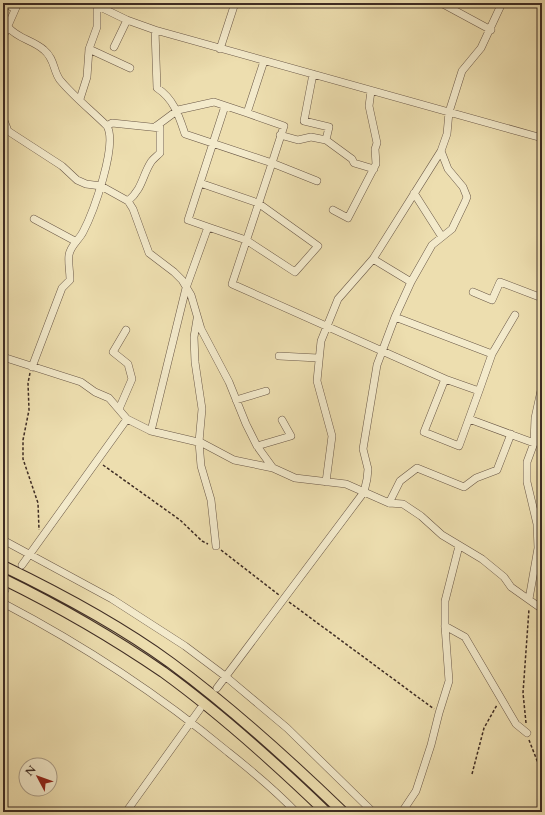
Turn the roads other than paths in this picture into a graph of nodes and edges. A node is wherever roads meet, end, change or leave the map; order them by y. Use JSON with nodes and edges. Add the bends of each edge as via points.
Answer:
{"nodes":[{"id":1,"x":5,"y":3,"type":"edge"},
{"id":2,"x":235,"y":3,"type":"edge"},
{"id":3,"x":440,"y":3,"type":"edge"},
{"id":4,"x":502,"y":3,"type":"edge"},
{"id":5,"x":95,"y":4,"type":"edge"},
{"id":6,"x":17,"y":6,"type":"edge"},
{"id":7,"x":127,"y":20,"type":"junction"},
{"id":8,"x":8,"y":27,"type":"junction"},
{"id":9,"x":155,"y":30,"type":"junction"},
{"id":10,"x":491,"y":30,"type":"junction"},
{"id":11,"x":3,"y":37,"type":"edge"},
{"id":12,"x":114,"y":47,"type":"dead end"},
{"id":13,"x":89,"y":49,"type":"junction"},
{"id":14,"x":220,"y":49,"type":"junction"},
{"id":15,"x":264,"y":60,"type":"junction"},
{"id":16,"x":130,"y":68,"type":"dead end"},
{"id":17,"x":313,"y":74,"type":"junction"},
{"id":18,"x":371,"y":91,"type":"junction"},
{"id":19,"x":80,"y":99,"type":"junction"},
{"id":20,"x":225,"y":106,"type":"junction"},
{"id":21,"x":178,"y":110,"type":"junction"},
{"id":22,"x":449,"y":112,"type":"junction"},
{"id":23,"x":247,"y":114,"type":"junction"},
{"id":24,"x":3,"y":118,"type":"edge"},
{"id":25,"x":107,"y":126,"type":"junction"},
{"id":26,"x":155,"y":127,"type":"junction"},
{"id":27,"x":280,"y":135,"type":"junction"},
{"id":28,"x":542,"y":138,"type":"edge"},
{"id":29,"x":326,"y":140,"type":"junction"},
{"id":30,"x":213,"y":144,"type":"junction"},
{"id":31,"x":441,"y":151,"type":"junction"},
{"id":32,"x":272,"y":163,"type":"junction"},
{"id":33,"x":374,"y":169,"type":"junction"},
{"id":34,"x":317,"y":181,"type":"dead end"},
{"id":35,"x":200,"y":183,"type":"junction"},
{"id":36,"x":101,"y":186,"type":"junction"},
{"id":37,"x":414,"y":193,"type":"junction"},
{"id":38,"x":128,"y":201,"type":"junction"},
{"id":39,"x":258,"y":203,"type":"junction"},
{"id":40,"x":333,"y":210,"type":"dead end"},
{"id":41,"x":34,"y":219,"type":"dead end"},
{"id":42,"x":208,"y":227,"type":"junction"},
{"id":43,"x":442,"y":237,"type":"junction"},
{"id":44,"x":246,"y":240,"type":"junction"},
{"id":45,"x":75,"y":241,"type":"junction"},
{"id":46,"x":373,"y":259,"type":"junction"},
{"id":47,"x":411,"y":282,"type":"junction"},
{"id":48,"x":186,"y":288,"type":"junction"},
{"id":49,"x":473,"y":292,"type":"dead end"},
{"id":50,"x":542,"y":298,"type":"edge"},
{"id":51,"x":515,"y":315,"type":"dead end"},
{"id":52,"x":197,"y":317,"type":"junction"},
{"id":53,"x":395,"y":317,"type":"junction"},
{"id":54,"x":327,"y":327,"type":"junction"},
{"id":55,"x":126,"y":330,"type":"dead end"},
{"id":56,"x":382,"y":350,"type":"junction"},
{"id":57,"x":492,"y":354,"type":"junction"},
{"id":58,"x":3,"y":356,"type":"edge"},
{"id":59,"x":279,"y":356,"type":"dead end"},
{"id":60,"x":318,"y":358,"type":"junction"},
{"id":61,"x":32,"y":367,"type":"junction"},
{"id":62,"x":445,"y":379,"type":"junction"},
{"id":63,"x":542,"y":386,"type":"edge"},
{"id":64,"x":266,"y":391,"type":"dead end"},
{"id":65,"x":479,"y":391,"type":"junction"},
{"id":66,"x":236,"y":400,"type":"junction"},
{"id":67,"x":119,"y":409,"type":"junction"},
{"id":68,"x":127,"y":419,"type":"junction"},
{"id":69,"x":469,"y":419,"type":"junction"},
{"id":70,"x":282,"y":420,"type":"dead end"},
{"id":71,"x":151,"y":431,"type":"junction"},
{"id":72,"x":511,"y":434,"type":"junction"},
{"id":73,"x":200,"y":442,"type":"junction"},
{"id":74,"x":534,"y":443,"type":"junction"},
{"id":75,"x":258,"y":446,"type":"junction"},
{"id":76,"x":273,"y":468,"type":"junction"},
{"id":77,"x":326,"y":482,"type":"junction"},
{"id":78,"x":364,"y":492,"type":"junction"},
{"id":79,"x":389,"y":503,"type":"junction"},
{"id":80,"x":3,"y":540,"type":"edge"},
{"id":81,"x":216,"y":546,"type":"road end"},
{"id":82,"x":459,"y":546,"type":"junction"},
{"id":83,"x":540,"y":549,"type":"edge"},
{"id":84,"x":29,"y":554,"type":"junction"},
{"id":85,"x":22,"y":565,"type":"dead end"},
{"id":86,"x":3,"y":566,"type":"edge"},
{"id":87,"x":3,"y":579,"type":"edge"},
{"id":88,"x":529,"y":599,"type":"junction"},
{"id":89,"x":3,"y":603,"type":"edge"},
{"id":90,"x":542,"y":609,"type":"edge"},
{"id":91,"x":445,"y":626,"type":"junction"},
{"id":92,"x":225,"y":676,"type":"junction"},
{"id":93,"x":217,"y":688,"type":"dead end"},
{"id":94,"x":200,"y":709,"type":"dead end"},
{"id":95,"x":191,"y":721,"type":"junction"},
{"id":96,"x":527,"y":733,"type":"road end"},
{"id":97,"x":126,"y":812,"type":"edge"},
{"id":98,"x":296,"y":812,"type":"edge"},
{"id":99,"x":326,"y":812,"type":"edge"},
{"id":100,"x":343,"y":812,"type":"edge"},
{"id":101,"x":373,"y":812,"type":"edge"},
{"id":102,"x":402,"y":812,"type":"edge"}],
"edges":[{"from":1,"to":6,"type":"street"},
{"from":2,"to":14,"type":"street"},
{"from":3,"to":10,"type":"street"},
{"from":4,"to":10,"type":"street"},
{"from":5,"to":7,"type":"street"},
{"from":5,"to":13,"type":"street","via":[[97,27]]},
{"from":6,"to":8,"type":"street"},
{"from":7,"to":9,"type":"street"},
{"from":7,"to":12,"type":"street"},
{"from":8,"to":11,"type":"street"},
{"from":8,"to":19,"type":"street","via":[[17,36],[35,43],[46,51],[54,63],[58,78]]},
{"from":9,"to":14,"type":"street"},
{"from":9,"to":21,"type":"street","via":[[158,88]]},
{"from":10,"to":22,"type":"street","via":[[481,48],[462,71]]},
{"from":13,"to":16,"type":"street"},
{"from":13,"to":19,"type":"street","via":[[87,77]]},
{"from":14,"to":15,"type":"street"},
{"from":15,"to":17,"type":"street"},
{"from":15,"to":23,"type":"street"},
{"from":17,"to":18,"type":"street"},
{"from":17,"to":29,"type":"street","via":[[304,121],[329,127]]},
{"from":18,"to":22,"type":"street"},
{"from":18,"to":33,"type":"street","via":[[369,106],[377,143]]},
{"from":19,"to":25,"type":"street"},
{"from":20,"to":21,"type":"street","via":[[214,102]]},
{"from":20,"to":23,"type":"street"},
{"from":20,"to":30,"type":"street"},
{"from":21,"to":26,"type":"street"},
{"from":21,"to":30,"type":"street","via":[[184,134]]},
{"from":22,"to":28,"type":"street"},
{"from":22,"to":31,"type":"street","via":[[447,134]]},
{"from":23,"to":27,"type":"street","via":[[284,126]]},
{"from":24,"to":36,"type":"street","via":[[8,131],[62,166],[77,180]]},
{"from":25,"to":26,"type":"street","via":[[112,122]]},
{"from":25,"to":36,"type":"street","via":[[111,148]]},
{"from":26,"to":38,"type":"street","via":[[160,128],[160,153],[151,162],[134,196]]},
{"from":27,"to":29,"type":"street","via":[[298,140],[310,137]]},
{"from":27,"to":32,"type":"street"},
{"from":29,"to":33,"type":"street","via":[[354,163]]},
{"from":30,"to":32,"type":"street"},
{"from":30,"to":35,"type":"street"},
{"from":31,"to":37,"type":"street"},
{"from":31,"to":43,"type":"street","via":[[448,169],[463,187],[466,197],[452,229]]},
{"from":32,"to":34,"type":"street"},
{"from":32,"to":39,"type":"street"},
{"from":33,"to":40,"type":"street","via":[[348,218]]},
{"from":35,"to":39,"type":"street"},
{"from":35,"to":42,"type":"street","via":[[188,220]]},
{"from":36,"to":38,"type":"street"},
{"from":36,"to":45,"type":"street","via":[[83,232]]},
{"from":37,"to":43,"type":"street"},
{"from":37,"to":46,"type":"street"},
{"from":38,"to":48,"type":"street","via":[[148,253],[174,272]]},
{"from":39,"to":44,"type":"street"},
{"from":39,"to":44,"type":"street","via":[[318,246],[295,272]]},
{"from":41,"to":45,"type":"street"},
{"from":42,"to":44,"type":"street"},
{"from":42,"to":48,"type":"street"},
{"from":43,"to":47,"type":"street","via":[[432,246]]},
{"from":44,"to":54,"type":"street","via":[[232,284]]},
{"from":45,"to":61,"type":"street","via":[[69,254],[70,280],[62,288]]},
{"from":46,"to":47,"type":"street"},
{"from":46,"to":54,"type":"street","via":[[338,299]]},
{"from":47,"to":53,"type":"street"},
{"from":48,"to":52,"type":"street"},
{"from":48,"to":71,"type":"street"},
{"from":49,"to":50,"type":"street","via":[[492,300],[500,282]]},
{"from":51,"to":57,"type":"street"},
{"from":52,"to":66,"type":"street"},
{"from":52,"to":73,"type":"street","via":[[194,337],[202,409]]},
{"from":53,"to":56,"type":"street"},
{"from":53,"to":57,"type":"street"},
{"from":54,"to":56,"type":"street"},
{"from":54,"to":60,"type":"street"},
{"from":55,"to":67,"type":"street","via":[[113,352],[128,364],[132,380]]},
{"from":56,"to":62,"type":"street"},
{"from":56,"to":78,"type":"street","via":[[377,365],[363,449],[368,469]]},
{"from":57,"to":65,"type":"street"},
{"from":58,"to":61,"type":"street"},
{"from":59,"to":60,"type":"street"},
{"from":60,"to":77,"type":"street","via":[[317,381],[332,436]]},
{"from":61,"to":67,"type":"street","via":[[80,382],[109,398]]},
{"from":62,"to":65,"type":"street"},
{"from":62,"to":69,"type":"street","via":[[424,432],[459,446]]},
{"from":63,"to":74,"type":"street","via":[[535,418]]},
{"from":64,"to":66,"type":"street"},
{"from":65,"to":69,"type":"street"},
{"from":66,"to":75,"type":"street"},
{"from":67,"to":68,"type":"street"},
{"from":68,"to":71,"type":"street"},
{"from":68,"to":84,"type":"street"},
{"from":69,"to":72,"type":"street"},
{"from":70,"to":75,"type":"street","via":[[291,436]]},
{"from":71,"to":73,"type":"street"},
{"from":72,"to":74,"type":"street"},
{"from":72,"to":79,"type":"street","via":[[497,470],[476,478],[464,487],[417,468],[400,481]]},
{"from":73,"to":76,"type":"street","via":[[234,460]]},
{"from":73,"to":81,"type":"street","via":[[201,466],[211,500]]},
{"from":74,"to":83,"type":"street","via":[[527,462],[527,482]]},
{"from":75,"to":76,"type":"street"},
{"from":76,"to":77,"type":"street","via":[[295,478]]},
{"from":77,"to":78,"type":"street","via":[[346,484]]},
{"from":78,"to":79,"type":"street"},
{"from":78,"to":92,"type":"street"},
{"from":79,"to":82,"type":"street","via":[[403,504]]},
{"from":80,"to":84,"type":"street"},
{"from":82,"to":88,"type":"street","via":[[482,560],[504,577],[510,587]]},
{"from":82,"to":91,"type":"street","via":[[445,601]]},
{"from":83,"to":88,"type":"street"},
{"from":84,"to":85,"type":"street"},
{"from":84,"to":92,"type":"street","via":[[112,599],[185,646]]},
{"from":86,"to":100,"type":"highway","via":[[94,614],[169,662],[282,753]]},
{"from":87,"to":99,"type":"highway","via":[[87,624],[162,672],[235,728]]},
{"from":88,"to":90,"type":"street"},
{"from":89,"to":95,"type":"street","via":[[90,651]]},
{"from":91,"to":96,"type":"street","via":[[465,637],[516,724]]},
{"from":91,"to":102,"type":"street","via":[[449,681],[416,791]]},
{"from":92,"to":93,"type":"street"},
{"from":92,"to":101,"type":"street","via":[[287,728]]},
{"from":94,"to":95,"type":"street"},
{"from":95,"to":97,"type":"street"},
{"from":95,"to":98,"type":"street","via":[[278,793]]}]}
